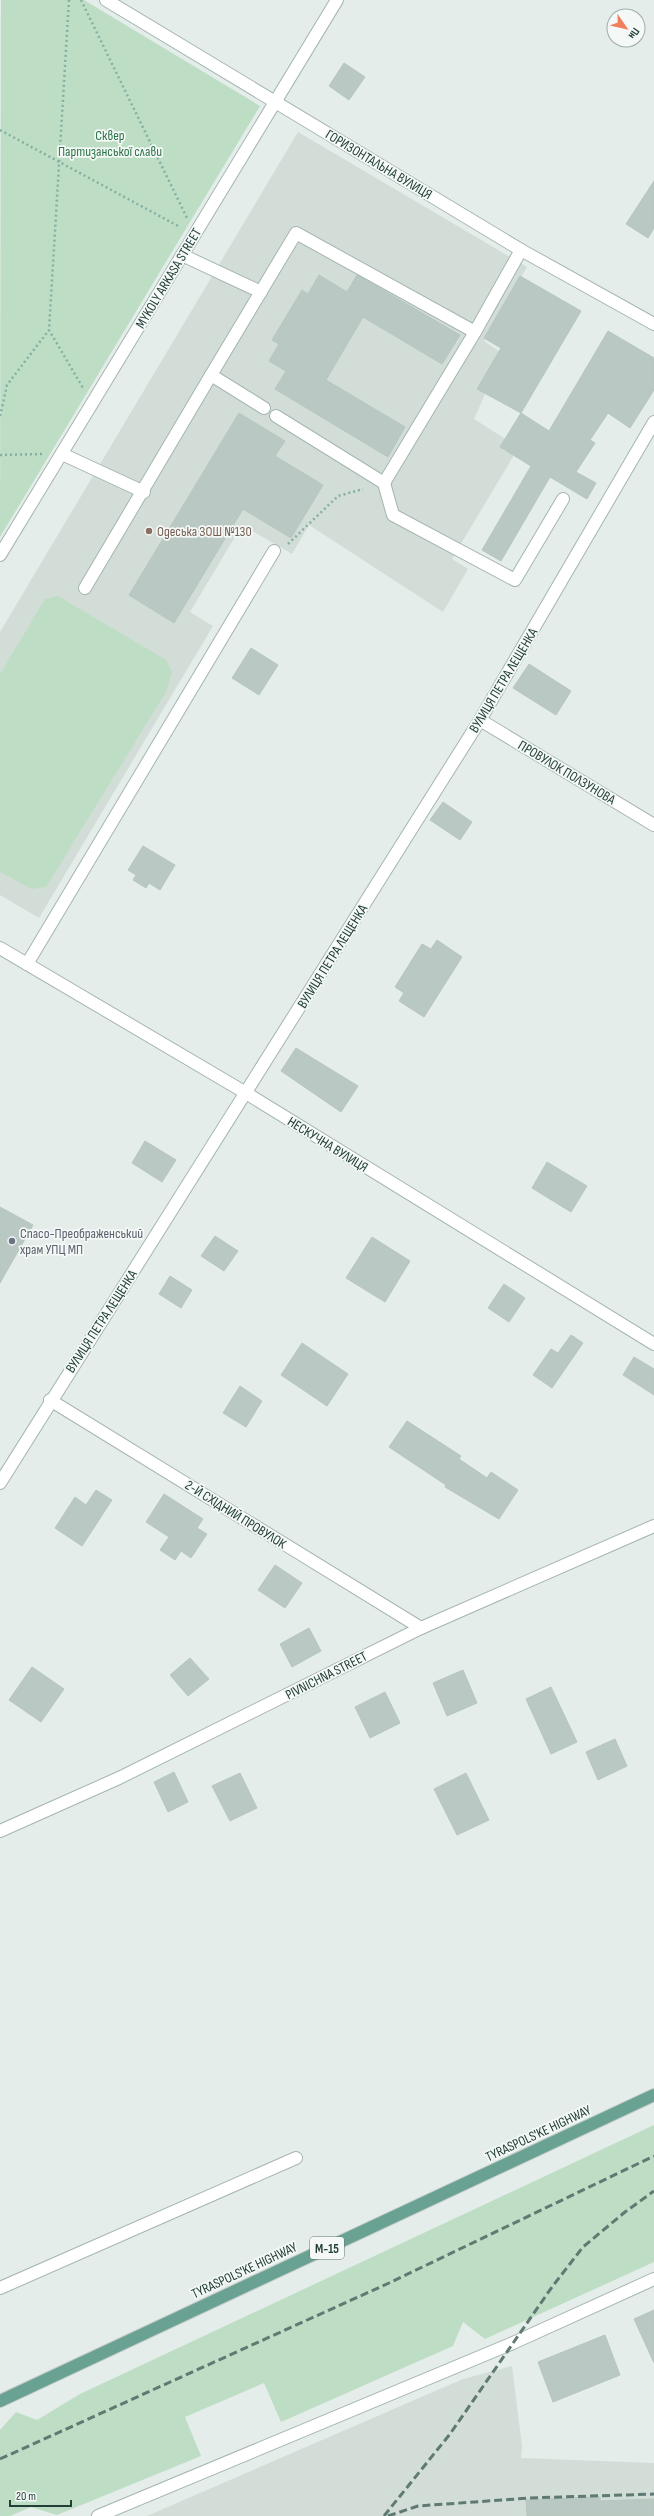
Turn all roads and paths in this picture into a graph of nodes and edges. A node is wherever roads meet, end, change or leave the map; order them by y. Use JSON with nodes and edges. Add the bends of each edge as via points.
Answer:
{"nodes":[{"id":1,"x":69,"y":0,"type":"edge"},
{"id":2,"x":80,"y":0,"type":"edge"},
{"id":3,"x":106,"y":0,"type":"edge"},
{"id":4,"x":337,"y":0,"type":"edge"},
{"id":5,"x":275,"y":102,"type":"junction"},
{"id":6,"x":0,"y":130,"type":"edge"},
{"id":7,"x":59,"y":162,"type":"junction"},
{"id":8,"x":195,"y":234,"type":"junction"},
{"id":9,"x":521,"y":250,"type":"junction"},
{"id":10,"x":182,"y":255,"type":"junction"},
{"id":11,"x":261,"y":292,"type":"junction"},
{"id":12,"x":654,"y":324,"type":"edge"},
{"id":13,"x":50,"y":330,"type":"junction"},
{"id":14,"x":475,"y":332,"type":"junction"},
{"id":15,"x":211,"y":375,"type":"junction"},
{"id":16,"x":92,"y":404,"type":"junction"},
{"id":17,"x":264,"y":408,"type":"dead end"},
{"id":18,"x":0,"y":416,"type":"edge"},
{"id":19,"x":276,"y":416,"type":"dead end"},
{"id":20,"x":654,"y":422,"type":"edge"},
{"id":21,"x":62,"y":454,"type":"junction"},
{"id":22,"x":0,"y":455,"type":"edge"},
{"id":23,"x":384,"y":483,"type":"junction"},
{"id":24,"x":144,"y":492,"type":"junction"},
{"id":25,"x":563,"y":499,"type":"dead end"},
{"id":26,"x":274,"y":551,"type":"joint"},
{"id":27,"x":0,"y":555,"type":"edge"},
{"id":28,"x":85,"y":588,"type":"dead end"},
{"id":29,"x":480,"y":720,"type":"junction"},
{"id":30,"x":654,"y":825,"type":"edge"},
{"id":31,"x":0,"y":948,"type":"edge"},
{"id":32,"x":27,"y":964,"type":"junction"},
{"id":33,"x":246,"y":1093,"type":"junction"},
{"id":34,"x":654,"y":1344,"type":"edge"},
{"id":35,"x":50,"y":1400,"type":"junction"},
{"id":36,"x":0,"y":1483,"type":"edge"},
{"id":37,"x":654,"y":1526,"type":"edge"},
{"id":38,"x":421,"y":1628,"type":"junction"},
{"id":39,"x":0,"y":1831,"type":"edge"},
{"id":40,"x":654,"y":2095,"type":"edge"},
{"id":41,"x":296,"y":2158,"type":"dead end"},
{"id":42,"x":654,"y":2279,"type":"edge"},
{"id":43,"x":0,"y":2288,"type":"edge"},
{"id":44,"x":0,"y":2401,"type":"edge"},
{"id":45,"x":98,"y":2516,"type":"edge"}],
"edges":[{"from":1,"to":7,"type":"path"},
{"from":2,"to":8,"type":"path"},
{"from":3,"to":5,"type":"street","name":"ГОРИЗОНТАЛЬНА ВУЛИЦЯ"},
{"from":4,"to":5,"type":"street","name":"MYKOLY ARKASA STREET"},
{"from":5,"to":8,"type":"street","name":"MYKOLY ARKASA STREET"},
{"from":5,"to":9,"type":"street","name":"ГОРИЗОНТАЛЬНА ВУЛИЦЯ"},
{"from":6,"to":7,"type":"path"},
{"from":7,"to":8,"type":"path"},
{"from":7,"to":13,"type":"path"},
{"from":8,"to":10,"type":"street","name":"MYKOLY ARKASA STREET"},
{"from":9,"to":12,"type":"street","name":"ГОРИЗОНТАЛЬНА ВУЛИЦЯ"},
{"from":9,"to":14,"type":"street"},
{"from":10,"to":11,"type":"street"},
{"from":10,"to":16,"type":"street","name":"MYKOLY ARKASA STREET"},
{"from":11,"to":14,"type":"street","via":[[296,233]]},
{"from":11,"to":15,"type":"street"},
{"from":13,"to":16,"type":"path"},
{"from":13,"to":18,"type":"path","via":[[7,385]]},
{"from":14,"to":23,"type":"street"},
{"from":15,"to":17,"type":"street"},
{"from":15,"to":24,"type":"street"},
{"from":16,"to":21,"type":"street","name":"MYKOLY ARKASA STREET"},
{"from":19,"to":23,"type":"street"},
{"from":20,"to":29,"type":"street","name":"ВУЛИЦЯ ПЕТРА ЛЕЩЕНКА"},
{"from":21,"to":22,"type":"path"},
{"from":21,"to":24,"type":"street"},
{"from":21,"to":27,"type":"street","name":"MYKOLY ARKASA STREET"},
{"from":23,"to":25,"type":"street","via":[[393,515],[515,580]]},
{"from":23,"to":26,"type":"path","via":[[338,496],[294,541]]},
{"from":24,"to":28,"type":"street"},
{"from":26,"to":32,"type":"street"},
{"from":29,"to":30,"type":"street","name":"ПРОВУЛОК ПОЛЗУНОВА"},
{"from":29,"to":33,"type":"street","name":"ВУЛИЦЯ ПЕТРА ЛЕЩЕНКА"},
{"from":31,"to":32,"type":"street","name":"НЕСКУЧНА ВУЛИЦЯ"},
{"from":32,"to":33,"type":"street","name":"НЕСКУЧНА ВУЛИЦЯ"},
{"from":33,"to":34,"type":"street","name":"НЕСКУЧНА ВУЛИЦЯ"},
{"from":33,"to":35,"type":"street","name":"ВУЛИЦЯ ПЕТРА ЛЕЩЕНКА"},
{"from":35,"to":36,"type":"street","name":"ВУЛИЦЯ ПЕТРА ЛЕЩЕНКА"},
{"from":35,"to":38,"type":"street","name":"2-Й СХІДНИЙ ПРОВУЛОК"},
{"from":37,"to":38,"type":"street","name":"PIVNICHNA STREET"},
{"from":38,"to":39,"type":"street","name":"PIVNICHNA STREET","via":[[119,1778]]},
{"from":40,"to":44,"type":"main road","name":"TYRASPOLS'KE HIGHWAY","number":"М-15"},
{"from":41,"to":43,"type":"street"},
{"from":42,"to":45,"type":"street","via":[[513,2343]]}]}
